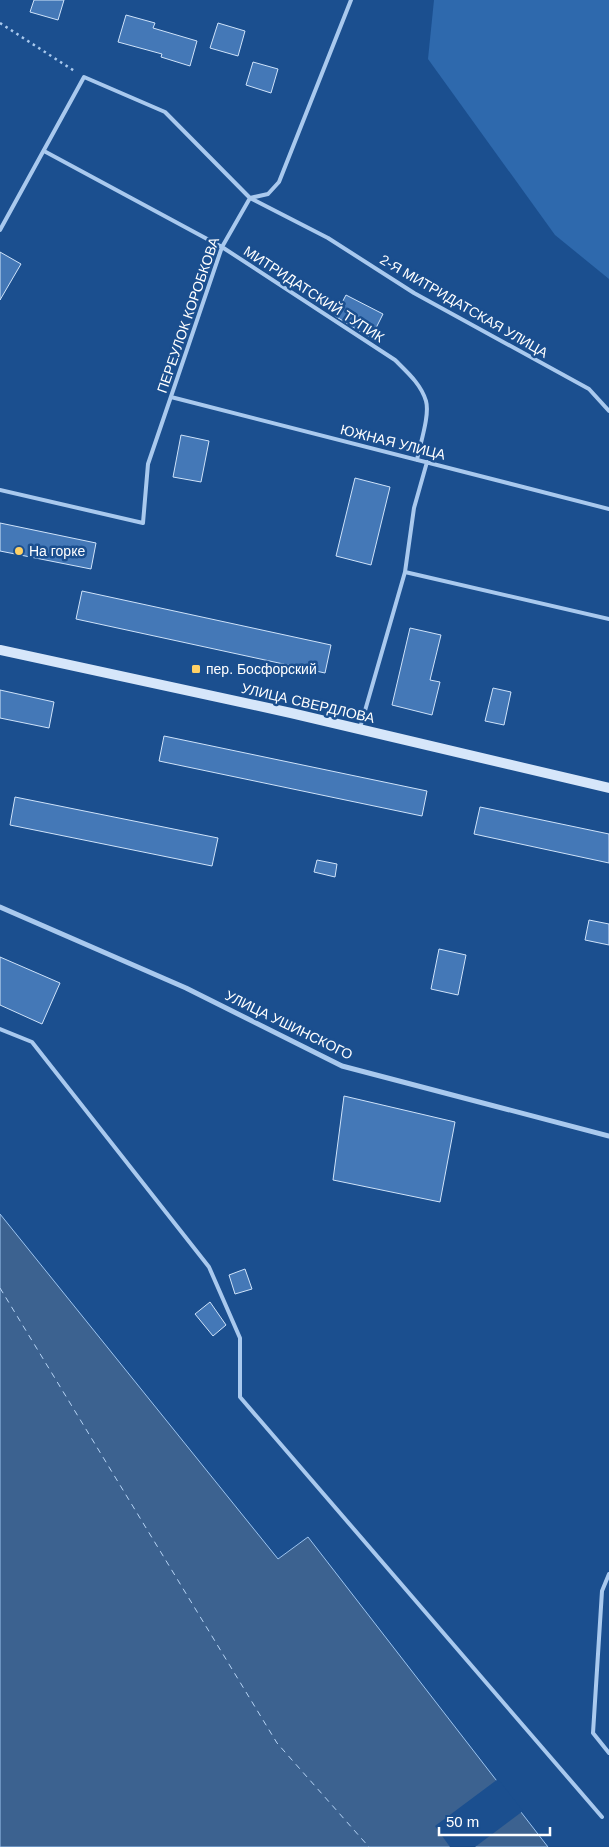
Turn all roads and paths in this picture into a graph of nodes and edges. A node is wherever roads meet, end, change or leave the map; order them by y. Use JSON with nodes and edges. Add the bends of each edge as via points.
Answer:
{"nodes":[{"id":1,"x":350,"y":0,"type":"edge"},
{"id":2,"x":0,"y":23,"type":"edge"},
{"id":3,"x":84,"y":77,"type":"junction"},
{"id":4,"x":44,"y":151,"type":"junction"},
{"id":5,"x":250,"y":198,"type":"junction"},
{"id":6,"x":0,"y":230,"type":"edge"},
{"id":7,"x":222,"y":247,"type":"junction"},
{"id":8,"x":171,"y":397,"type":"junction"},
{"id":9,"x":609,"y":410,"type":"edge"},
{"id":10,"x":417,"y":460,"type":"junction"},
{"id":11,"x":428,"y":462,"type":"junction"},
{"id":12,"x":0,"y":490,"type":"edge"},
{"id":13,"x":609,"y":509,"type":"edge"},
{"id":14,"x":404,"y":572,"type":"junction"},
{"id":15,"x":609,"y":619,"type":"edge"},
{"id":16,"x":0,"y":650,"type":"edge"},
{"id":17,"x":360,"y":729,"type":"junction"},
{"id":18,"x":609,"y":788,"type":"edge"},
{"id":19,"x":0,"y":907,"type":"edge"},
{"id":20,"x":0,"y":1029,"type":"edge"},
{"id":21,"x":609,"y":1136,"type":"edge"},
{"id":22,"x":609,"y":1574,"type":"edge"},
{"id":23,"x":609,"y":1753,"type":"edge"},
{"id":24,"x":602,"y":1817,"type":"dead end"}],
"edges":[{"from":1,"to":5,"type":"lane","via":[[279,182],[268,194]]},
{"from":2,"to":3,"type":"path"},
{"from":3,"to":4,"type":"lane"},
{"from":3,"to":5,"type":"lane","name":"2-Я МИТРИДАТСКАЯ УЛИЦА","via":[[165,112]]},
{"from":4,"to":6,"type":"lane"},
{"from":4,"to":7,"type":"lane","name":"МИТРИДАТСКИЙ ТУПИК"},
{"from":5,"to":7,"type":"lane","name":"ПЕРЕУЛОК КОРОБКОВА"},
{"from":5,"to":9,"type":"lane","name":"2-Я МИТРИДАТСКАЯ УЛИЦА","via":[[328,238],[414,294],[589,389]]},
{"from":7,"to":8,"type":"lane","name":"ПЕРЕУЛОК КОРОБКОВА"},
{"from":7,"to":10,"type":"lane","name":"МИТРИДАТСКИЙ ТУПИК","via":[[395,360],[414,378],[426,401]]},
{"from":8,"to":10,"type":"lane","name":"ЮЖНАЯ УЛИЦА"},
{"from":8,"to":12,"type":"lane","name":"ПЕРЕУЛОК КОРОБКОВА","via":[[148,464],[143,523]]},
{"from":10,"to":11,"type":"lane","name":"ЮЖНАЯ УЛИЦА"},
{"from":11,"to":13,"type":"lane","name":"ЮЖНАЯ УЛИЦА"},
{"from":11,"to":14,"type":"lane","via":[[414,508]]},
{"from":14,"to":15,"type":"lane"},
{"from":14,"to":17,"type":"lane"},
{"from":16,"to":17,"type":"main road","name":"УЛИЦА СВЕРДЛОВА"},
{"from":17,"to":18,"type":"main road","name":"УЛИЦА СВЕРДЛОВА"},
{"from":19,"to":21,"type":"street","name":"УЛИЦА УШИНСКОГО","via":[[186,988],[342,1066]]},
{"from":20,"to":24,"type":"lane","via":[[32,1042],[209,1267],[240,1338],[240,1397]]},
{"from":22,"to":23,"type":"lane","via":[[602,1592],[593,1733]]}]}
